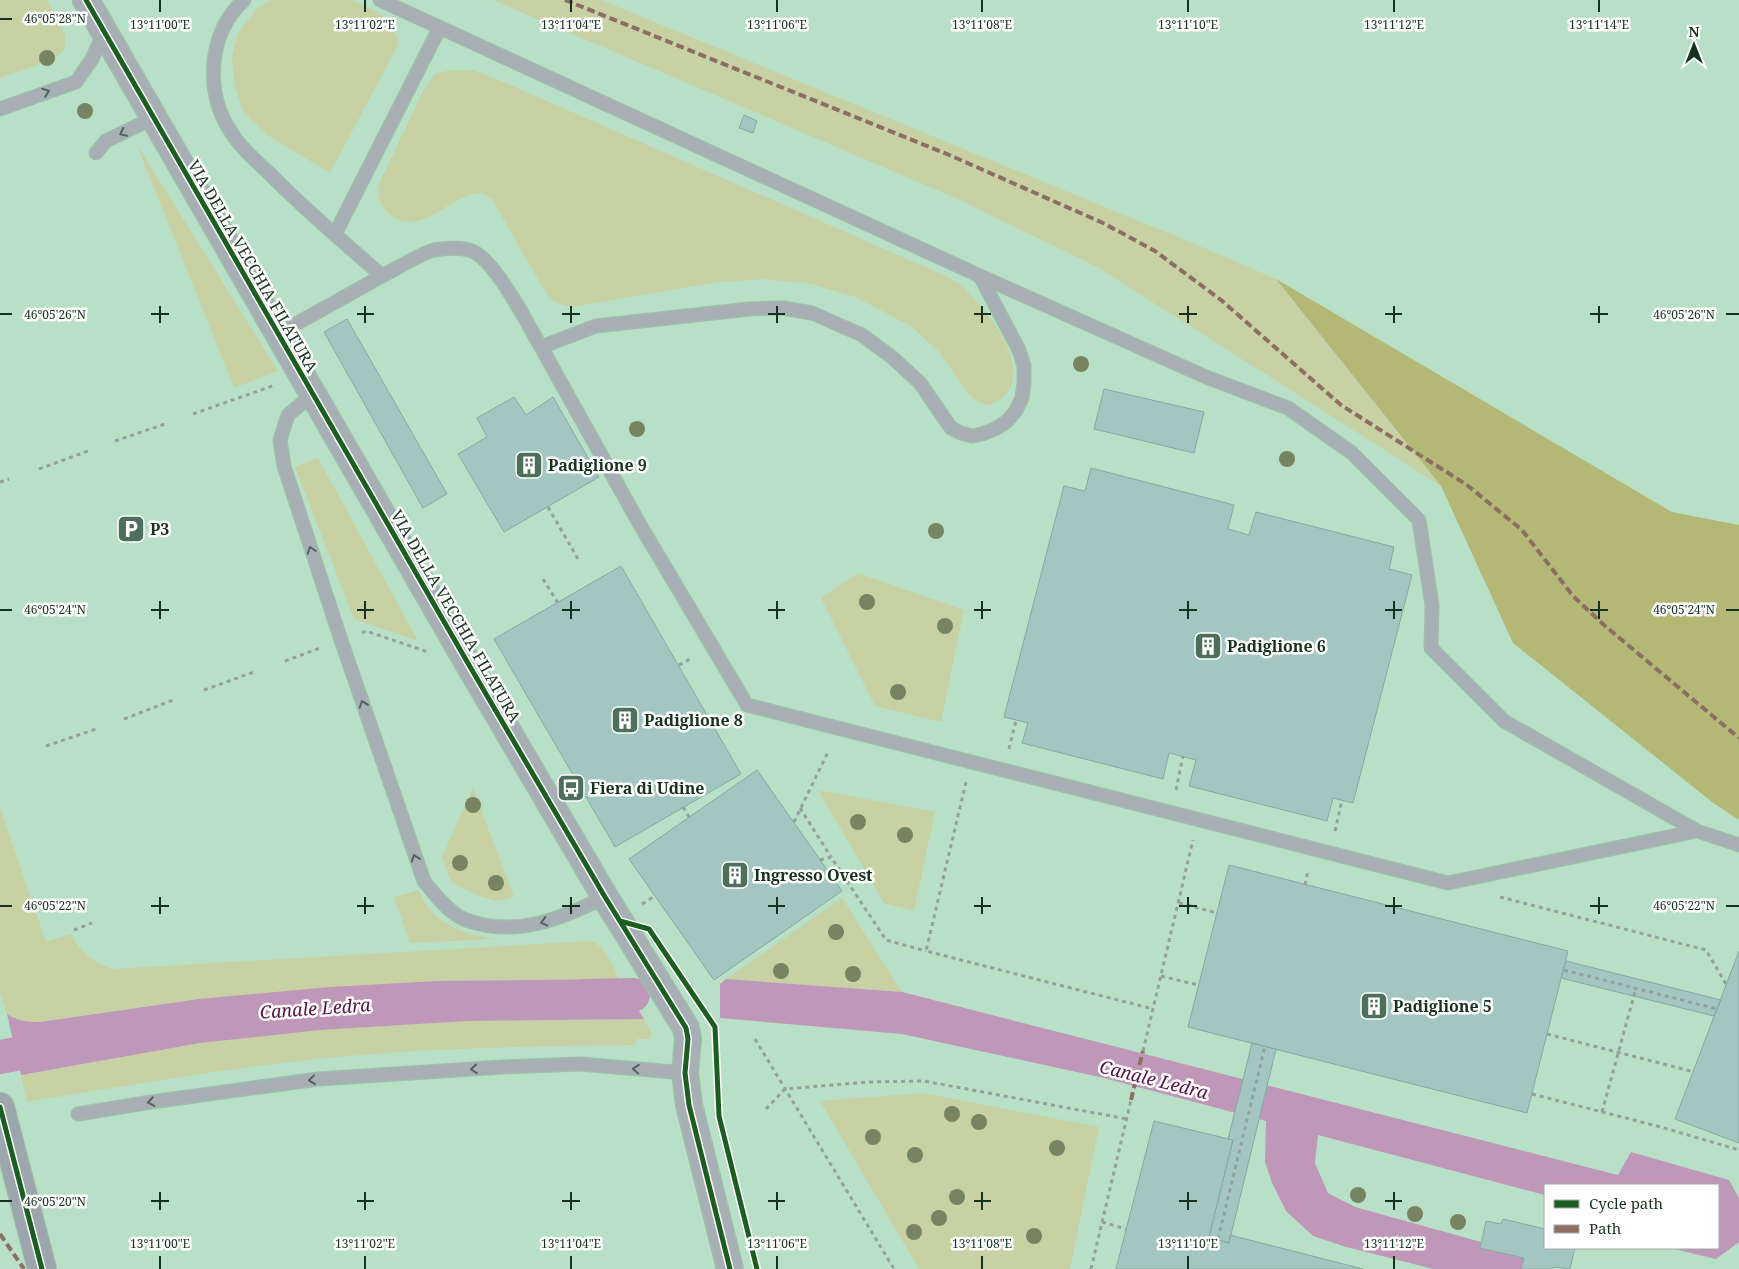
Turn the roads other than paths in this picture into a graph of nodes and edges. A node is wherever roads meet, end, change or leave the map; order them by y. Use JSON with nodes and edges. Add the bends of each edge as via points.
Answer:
{"nodes":[{"id":1,"x":86,"y":0,"type":"edge"},
{"id":2,"x":244,"y":0,"type":"edge"},
{"id":3,"x":380,"y":0,"type":"edge"},
{"id":4,"x":440,"y":29,"type":"junction"},
{"id":5,"x":105,"y":30,"type":"junction"},
{"id":6,"x":0,"y":109,"type":"edge"},
{"id":7,"x":153,"y":118,"type":"junction"},
{"id":8,"x":96,"y":152,"type":"dead end"},
{"id":9,"x":335,"y":234,"type":"junction"},
{"id":10,"x":382,"y":276,"type":"junction"},
{"id":11,"x":980,"y":276,"type":"junction"},
{"id":12,"x":278,"y":334,"type":"junction"},
{"id":13,"x":541,"y":347,"type":"junction"},
{"id":14,"x":308,"y":384,"type":"junction"},
{"id":15,"x":1697,"y":831,"type":"junction"},
{"id":16,"x":1739,"y":845,"type":"edge"},
{"id":17,"x":605,"y":897,"type":"junction"},
{"id":18,"x":684,"y":1073,"type":"junction"},
{"id":19,"x":0,"y":1107,"type":"edge"},
{"id":20,"x":78,"y":1114,"type":"dead end"},
{"id":21,"x":42,"y":1269,"type":"edge"},
{"id":22,"x":730,"y":1269,"type":"edge"}],
"edges":[{"from":1,"to":5,"type":"street","name":"VIA DELLA VECCHIA FILATURA"},
{"from":2,"to":9,"type":"lane","via":[[224,24],[218,38],[213,76],[220,113],[239,144]]},
{"from":3,"to":4,"type":"lane"},
{"from":4,"to":9,"type":"lane"},
{"from":4,"to":11,"type":"lane"},
{"from":6,"to":5,"type":"lane","one_way":true,"via":[[76,82],[92,59]]},
{"from":5,"to":7,"type":"street","name":"VIA DELLA VECCHIA FILATURA"},
{"from":7,"to":8,"type":"lane","one_way":true,"via":[[106,141]]},
{"from":7,"to":12,"type":"street","name":"VIA DELLA VECCHIA FILATURA"},
{"from":9,"to":10,"type":"lane"},
{"from":10,"to":12,"type":"lane"},
{"from":10,"to":13,"type":"lane","via":[[433,250],[454,248],[472,251],[496,272]]},
{"from":11,"to":13,"type":"lane","via":[[1020,350],[1024,375],[1022,398],[1015,412],[1006,422],[972,436],[951,428],[920,383],[892,358],[862,335],[812,313],[783,308],[749,309],[596,326]]},
{"from":11,"to":15,"type":"lane","via":[[1206,376],[1288,408],[1352,453],[1419,520],[1432,605],[1432,648],[1504,721]]},
{"from":12,"to":14,"type":"street","name":"VIA DELLA VECCHIA FILATURA"},
{"from":13,"to":15,"type":"lane","via":[[747,705],[1448,884]]},
{"from":14,"to":17,"type":"street","name":"VIA DELLA VECCHIA FILATURA"},
{"from":17,"to":14,"type":"lane","one_way":true,"via":[[557,919],[534,925],[499,927],[464,920],[439,900],[424,881],[284,466],[280,440],[288,415]]},
{"from":15,"to":16,"type":"lane"},
{"from":17,"to":18,"type":"street","name":"VIA DELLA VECCHIA FILATURA","via":[[686,1028]]},
{"from":18,"to":20,"type":"lane","one_way":true,"via":[[580,1064],[336,1078]]},
{"from":18,"to":22,"type":"street","name":"VIA DELLA VECCHIA FILATURA","via":[[691,1115]]},
{"from":19,"to":21,"type":"street"}]}
